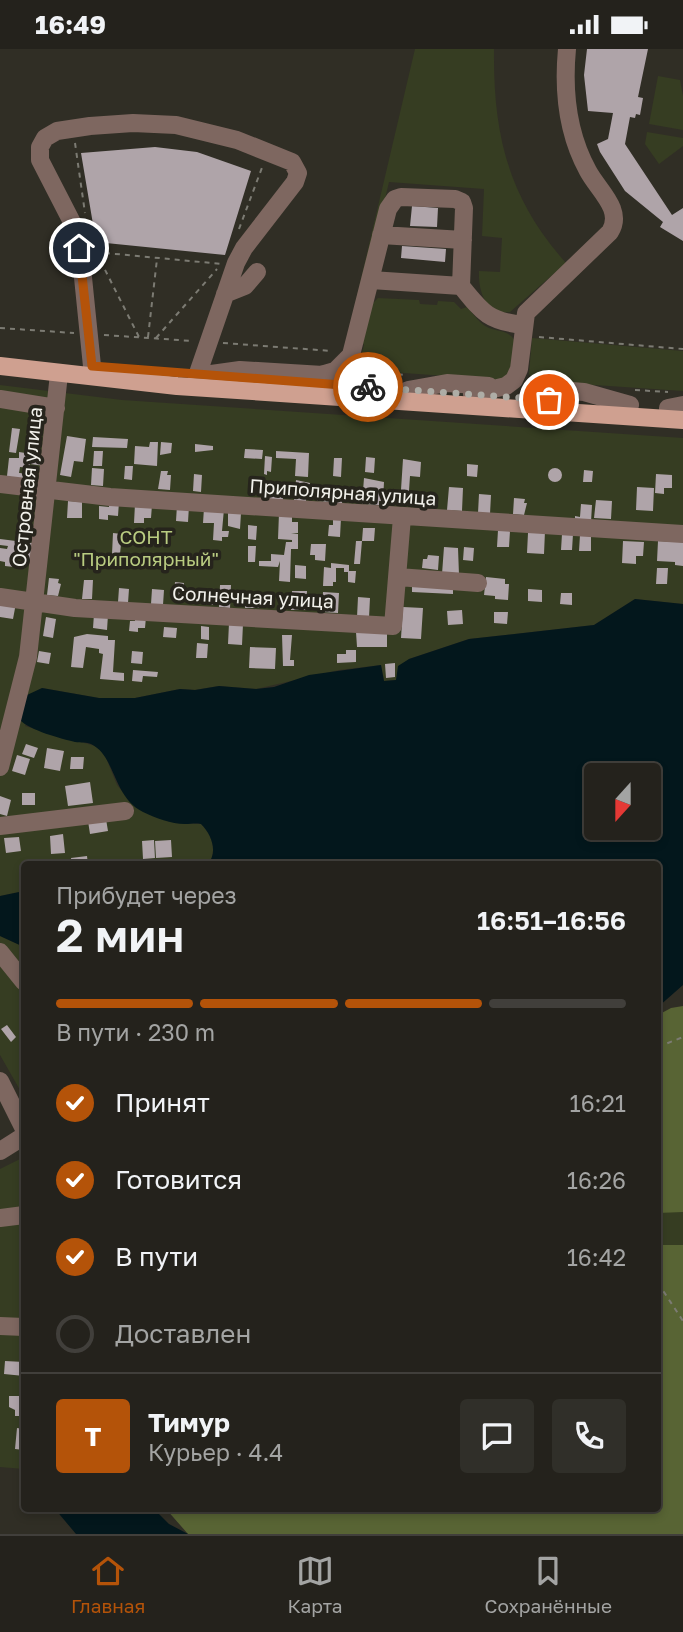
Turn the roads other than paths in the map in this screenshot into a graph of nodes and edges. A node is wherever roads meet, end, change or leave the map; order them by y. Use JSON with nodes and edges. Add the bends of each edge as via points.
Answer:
{"nodes":[{"id":1,"x":568,"y":49,"type":"edge"},
{"id":2,"x":382,"y":235,"type":"junction"},
{"id":3,"x":463,"y":240,"type":"junction"},
{"id":4,"x":257,"y":272,"type":"dead end"},
{"id":5,"x":371,"y":280,"type":"junction"},
{"id":6,"x":461,"y":286,"type":"junction"},
{"id":7,"x":256,"y":292,"type":"dead end"},
{"id":8,"x":231,"y":293,"type":"junction"},
{"id":9,"x":525,"y":338,"type":"junction"},
{"id":10,"x":0,"y":355,"type":"edge"},
{"id":11,"x":0,"y":366,"type":"edge"},
{"id":12,"x":92,"y":366,"type":"junction"},
{"id":13,"x":59,"y":374,"type":"junction"},
{"id":14,"x":323,"y":375,"type":"junction"},
{"id":15,"x":197,"y":376,"type":"junction"},
{"id":16,"x":293,"y":382,"type":"junction"},
{"id":17,"x":406,"y":383,"type":"junction"},
{"id":18,"x":506,"y":386,"type":"junction"},
{"id":19,"x":534,"y":388,"type":"junction"},
{"id":20,"x":472,"y":394,"type":"junction"},
{"id":21,"x":0,"y":399,"type":"edge"},
{"id":22,"x":575,"y":401,"type":"junction"},
{"id":23,"x":630,"y":405,"type":"junction"},
{"id":24,"x":678,"y":407,"type":"edge"},
{"id":25,"x":56,"y":408,"type":"junction"},
{"id":26,"x":683,"y":421,"type":"edge"},
{"id":27,"x":0,"y":484,"type":"edge"},
{"id":28,"x":48,"y":491,"type":"junction"},
{"id":29,"x":402,"y":517,"type":"junction"},
{"id":30,"x":683,"y":534,"type":"edge"},
{"id":31,"x":398,"y":577,"type":"junction"},
{"id":32,"x":478,"y":583,"type":"dead end"},
{"id":33,"x":0,"y":597,"type":"edge"},
{"id":34,"x":36,"y":603,"type":"junction"},
{"id":35,"x":0,"y":767,"type":"edge"},
{"id":36,"x":125,"y":811,"type":"dead end"},
{"id":37,"x":0,"y":826,"type":"edge"},
{"id":38,"x":0,"y":952,"type":"edge"},
{"id":39,"x":21,"y":976,"type":"edge"},
{"id":40,"x":0,"y":1081,"type":"edge"},
{"id":41,"x":21,"y":1123,"type":"edge"},
{"id":42,"x":21,"y":1138,"type":"edge"},
{"id":43,"x":0,"y":1151,"type":"edge"},
{"id":44,"x":21,"y":1215,"type":"edge"},
{"id":45,"x":0,"y":1218,"type":"edge"},
{"id":46,"x":0,"y":1326,"type":"edge"},
{"id":47,"x":21,"y":1327,"type":"edge"}],
"edges":[{"from":1,"to":9,"type":"lane","via":[[565,88],[571,129],[615,221],[610,232],[529,309]]},
{"from":2,"to":3,"type":"lane"},
{"from":2,"to":3,"type":"lane","via":[[395,199],[455,199],[464,208]]},
{"from":2,"to":5,"type":"lane"},
{"from":3,"to":6,"type":"lane"},
{"from":4,"to":8,"type":"lane"},
{"from":5,"to":6,"type":"lane"},
{"from":5,"to":14,"type":"lane","via":[[351,355],[342,367]]},
{"from":6,"to":9,"type":"lane","via":[[483,314]]},
{"from":7,"to":8,"type":"lane"},
{"from":8,"to":12,"type":"lane","via":[[244,248],[298,178],[292,162],[237,139],[176,125],[116,124],[57,131],[45,138],[39,153],[76,230]]},
{"from":8,"to":15,"type":"lane"},
{"from":9,"to":18,"type":"lane","via":[[516,377]]},
{"from":9,"to":19,"type":"lane","via":[[523,378]]},
{"from":10,"to":12,"type":"main road"},
{"from":11,"to":13,"type":"main road"},
{"from":12,"to":15,"type":"main road"},
{"from":13,"to":25,"type":"lane","name":"Островная улица"},
{"from":13,"to":26,"type":"main road"},
{"from":14,"to":15,"type":"lane","via":[[240,370]]},
{"from":14,"to":16,"type":"lane"},
{"from":15,"to":16,"type":"main road"},
{"from":16,"to":17,"type":"main road"},
{"from":17,"to":18,"type":"lane"},
{"from":17,"to":20,"type":"main road"},
{"from":18,"to":20,"type":"lane"},
{"from":19,"to":22,"type":"lane"},
{"from":19,"to":23,"type":"lane","via":[[584,392]]},
{"from":20,"to":22,"type":"main road"},
{"from":21,"to":25,"type":"lane"},
{"from":22,"to":23,"type":"main road"},
{"from":23,"to":24,"type":"main road"},
{"from":25,"to":28,"type":"lane","name":"Островная улица"},
{"from":27,"to":28,"type":"lane","name":"Приполярная улица"},
{"from":28,"to":29,"type":"lane","name":"Приполярная улица"},
{"from":28,"to":34,"type":"lane","name":"Островная улица"},
{"from":29,"to":30,"type":"lane","name":"Приполярная улица"},
{"from":29,"to":31,"type":"lane","name":"Солнечная улица"},
{"from":31,"to":32,"type":"lane"},
{"from":31,"to":34,"type":"lane","name":"Солнечная улица","via":[[393,627]]},
{"from":33,"to":34,"type":"lane","name":"Солнечная улица"},
{"from":34,"to":35,"type":"lane","name":"Островная улица","via":[[27,662]]},
{"from":36,"to":37,"type":"lane"},
{"from":38,"to":39,"type":"lane"},
{"from":40,"to":41,"type":"lane"},
{"from":42,"to":43,"type":"lane"},
{"from":44,"to":45,"type":"lane"},
{"from":46,"to":47,"type":"lane"}]}
